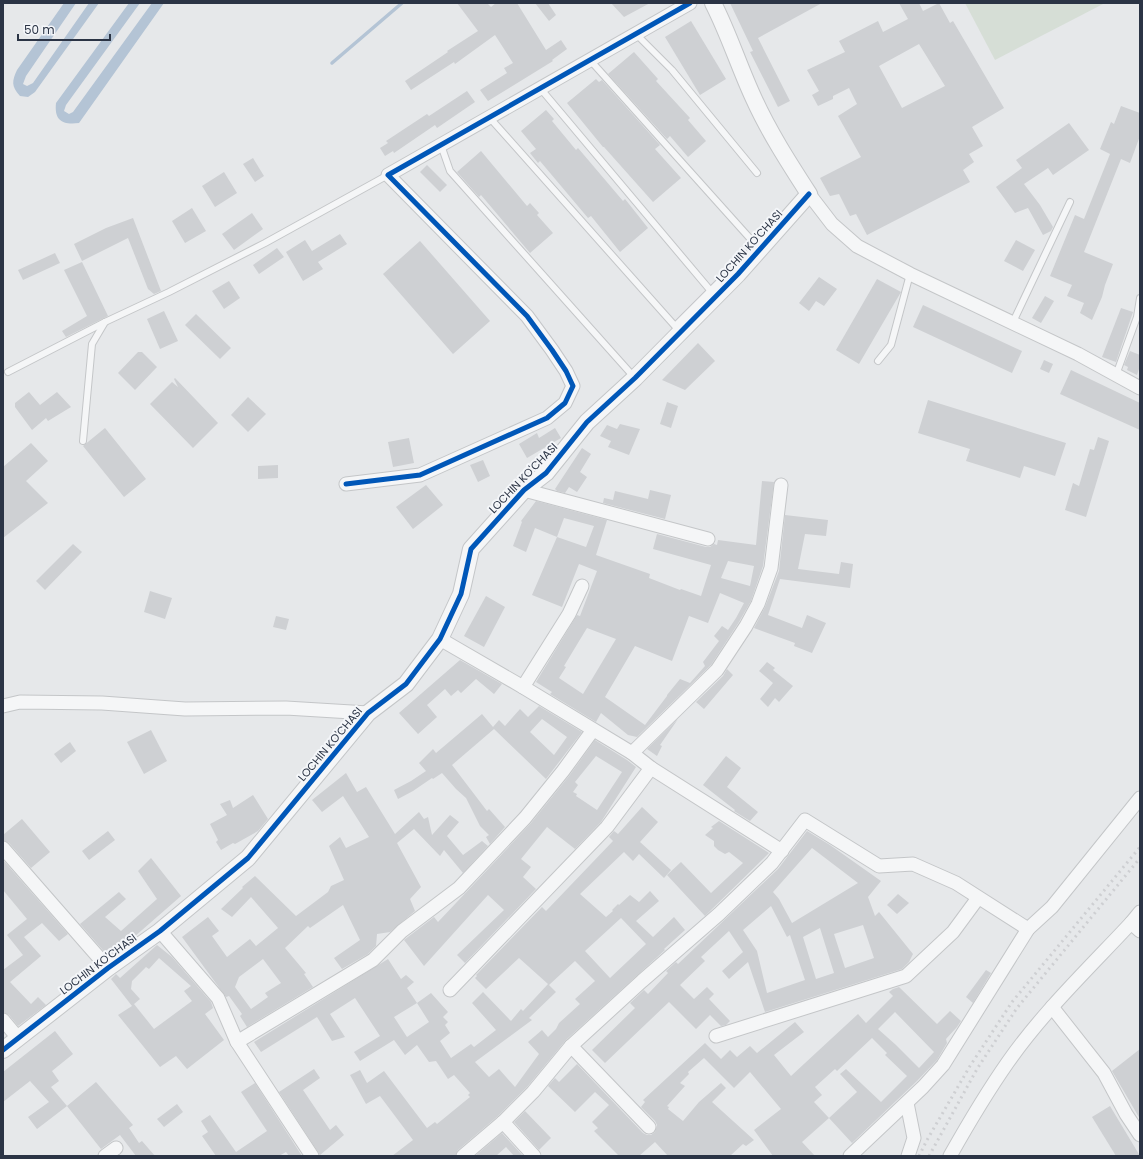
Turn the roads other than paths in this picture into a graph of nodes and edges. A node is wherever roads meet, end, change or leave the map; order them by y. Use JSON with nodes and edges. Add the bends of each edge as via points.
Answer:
{"nodes":[{"id":1,"x":690,"y":3,"type":"edge"},
{"id":2,"x":713,"y":3,"type":"edge"},
{"id":3,"x":636,"y":34,"type":"junction"},
{"id":4,"x":590,"y":60,"type":"junction"},
{"id":5,"x":540,"y":88,"type":"junction"},
{"id":6,"x":489,"y":117,"type":"junction"},
{"id":7,"x":441,"y":144,"type":"junction"},
{"id":8,"x":758,"y":173,"type":"dead end"},
{"id":9,"x":388,"y":175,"type":"junction"},
{"id":10,"x":809,"y":194,"type":"junction"},
{"id":11,"x":1070,"y":202,"type":"dead end"},
{"id":12,"x":746,"y":253,"type":"dead end"},
{"id":13,"x":729,"y":272,"type":"dead end"},
{"id":14,"x":910,"y":274,"type":"junction"},
{"id":15,"x":710,"y":290,"type":"junction"},
{"id":16,"x":1140,"y":298,"type":"edge"},
{"id":17,"x":105,"y":322,"type":"junction"},
{"id":18,"x":1013,"y":322,"type":"junction"},
{"id":19,"x":878,"y":361,"type":"dead end"},
{"id":20,"x":8,"y":372,"type":"dead end"},
{"id":21,"x":1116,"y":375,"type":"junction"},
{"id":22,"x":635,"y":378,"type":"junction"},
{"id":23,"x":1140,"y":388,"type":"edge"},
{"id":24,"x":83,"y":441,"type":"dead end"},
{"id":25,"x":346,"y":484,"type":"dead end"},
{"id":26,"x":781,"y":485,"type":"dead end"},
{"id":27,"x":524,"y":490,"type":"junction"},
{"id":28,"x":708,"y":539,"type":"dead end"},
{"id":29,"x":582,"y":586,"type":"dead end"},
{"id":30,"x":440,"y":639,"type":"junction"},
{"id":31,"x":523,"y":686,"type":"junction"},
{"id":32,"x":3,"y":706,"type":"edge"},
{"id":33,"x":368,"y":713,"type":"junction"},
{"id":34,"x":593,"y":730,"type":"junction"},
{"id":35,"x":632,"y":753,"type":"junction"},
{"id":36,"x":651,"y":768,"type":"junction"},
{"id":37,"x":1140,"y":798,"type":"edge"},
{"id":38,"x":3,"y":848,"type":"edge"},
{"id":39,"x":782,"y":851,"type":"junction"},
{"id":40,"x":978,"y":898,"type":"junction"},
{"id":41,"x":1140,"y":912,"type":"edge"},
{"id":42,"x":1135,"y":927,"type":"edge"},
{"id":43,"x":1028,"y":929,"type":"junction"},
{"id":44,"x":160,"y":931,"type":"junction"},
{"id":45,"x":108,"y":968,"type":"junction"},
{"id":46,"x":450,"y":990,"type":"dead end"},
{"id":47,"x":1052,"y":1007,"type":"junction"},
{"id":48,"x":3,"y":1020,"type":"edge"},
{"id":49,"x":716,"y":1036,"type":"dead end"},
{"id":50,"x":18,"y":1038,"type":"junction"},
{"id":51,"x":237,"y":1042,"type":"junction"},
{"id":52,"x":572,"y":1046,"type":"junction"},
{"id":53,"x":3,"y":1050,"type":"edge"},
{"id":54,"x":907,"y":1103,"type":"junction"},
{"id":55,"x":503,"y":1122,"type":"junction"},
{"id":56,"x":649,"y":1127,"type":"dead end"},
{"id":57,"x":1140,"y":1136,"type":"edge"},
{"id":58,"x":116,"y":1148,"type":"dead end"},
{"id":59,"x":105,"y":1156,"type":"edge"},
{"id":60,"x":312,"y":1156,"type":"edge"},
{"id":61,"x":463,"y":1156,"type":"edge"},
{"id":62,"x":534,"y":1156,"type":"edge"},
{"id":63,"x":850,"y":1156,"type":"edge"},
{"id":64,"x":908,"y":1156,"type":"edge"},
{"id":65,"x":950,"y":1156,"type":"edge"}],
"edges":[{"from":1,"to":3,"type":"street"},
{"from":2,"to":10,"type":"street","via":[[770,132]]},
{"from":3,"to":4,"type":"street"},
{"from":3,"to":8,"type":"lane","via":[[672,70]]},
{"from":4,"to":5,"type":"street"},
{"from":4,"to":12,"type":"lane","via":[[755,244]]},
{"from":5,"to":6,"type":"street"},
{"from":5,"to":15,"type":"lane"},
{"from":6,"to":7,"type":"street"},
{"from":6,"to":15,"type":"lane","via":[[674,326]]},
{"from":7,"to":9,"type":"street"},
{"from":7,"to":22,"type":"lane","via":[[450,171]]},
{"from":9,"to":17,"type":"lane","via":[[265,243]]},
{"from":9,"to":25,"type":"street","via":[[527,316],[566,371],[573,386],[565,403],[547,418],[420,475]]},
{"from":10,"to":14,"type":"street","via":[[832,224],[857,246]]},
{"from":10,"to":22,"type":"street","name":"LOCHIN KO'CHASI","via":[[738,274]]},
{"from":11,"to":18,"type":"lane"},
{"from":13,"to":15,"type":"lane"},
{"from":14,"to":18,"type":"street"},
{"from":14,"to":19,"type":"lane","via":[[891,344]]},
{"from":16,"to":21,"type":"lane","via":[[1137,317]]},
{"from":17,"to":20,"type":"lane"},
{"from":17,"to":24,"type":"lane","via":[[92,344]]},
{"from":18,"to":21,"type":"street"},
{"from":21,"to":23,"type":"street"},
{"from":22,"to":27,"type":"street","name":"LOCHIN KO'CHASI","via":[[587,422],[546,473]]},
{"from":26,"to":35,"type":"street","via":[[771,568],[749,621],[717,670]]},
{"from":27,"to":28,"type":"street"},
{"from":27,"to":30,"type":"street","name":"LOCHIN KO'CHASI","via":[[471,549],[461,594]]},
{"from":29,"to":31,"type":"street","via":[[569,614]]},
{"from":30,"to":31,"type":"street"},
{"from":30,"to":33,"type":"street","name":"LOCHIN KO'CHASI","via":[[406,684]]},
{"from":31,"to":34,"type":"street"},
{"from":32,"to":33,"type":"street","via":[[20,702],[102,703],[185,710],[286,708]]},
{"from":33,"to":44,"type":"street","name":"LOCHIN KO'CHASI","via":[[248,858]]},
{"from":34,"to":35,"type":"street"},
{"from":34,"to":51,"type":"street","via":[[525,818],[459,888],[402,931],[373,960]]},
{"from":35,"to":36,"type":"street"},
{"from":36,"to":39,"type":"street"},
{"from":36,"to":46,"type":"street","via":[[607,827]]},
{"from":37,"to":43,"type":"street","via":[[1052,907]]},
{"from":38,"to":45,"type":"street"},
{"from":39,"to":40,"type":"street","via":[[804,820],[879,866],[913,864],[956,883]]},
{"from":39,"to":52,"type":"street","via":[[720,914]]},
{"from":40,"to":43,"type":"street"},
{"from":40,"to":49,"type":"street","via":[[953,932],[906,976]]},
{"from":41,"to":42,"type":"street"},
{"from":42,"to":47,"type":"street"},
{"from":43,"to":54,"type":"street","via":[[943,1065]]},
{"from":44,"to":45,"type":"street","name":"LOCHIN KO'CHASI"},
{"from":44,"to":51,"type":"street","via":[[218,998]]},
{"from":45,"to":50,"type":"street","name":"LOCHIN KO'CHASI"},
{"from":47,"to":57,"type":"street","via":[[1104,1073]]},
{"from":47,"to":65,"type":"street","via":[[1008,1062]]},
{"from":48,"to":50,"type":"street"},
{"from":50,"to":53,"type":"street","name":"LOCHIN KO'CHASI"},
{"from":51,"to":60,"type":"street"},
{"from":52,"to":55,"type":"street","via":[[533,1092]]},
{"from":52,"to":56,"type":"street"},
{"from":54,"to":63,"type":"street"},
{"from":54,"to":64,"type":"street","via":[[914,1138]]},
{"from":55,"to":61,"type":"street"},
{"from":55,"to":62,"type":"street"},
{"from":58,"to":59,"type":"street"}]}
